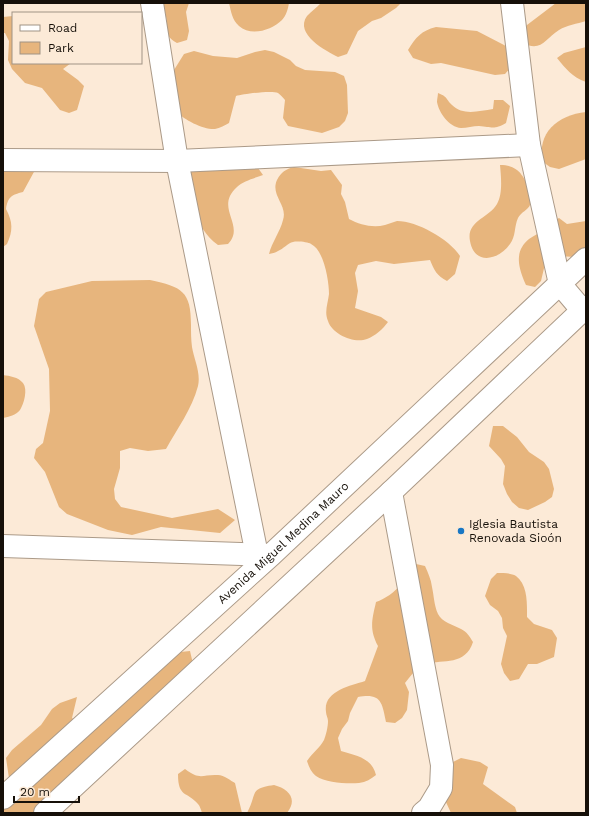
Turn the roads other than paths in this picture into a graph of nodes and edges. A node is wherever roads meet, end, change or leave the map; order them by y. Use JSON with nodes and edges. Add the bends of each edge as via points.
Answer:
{"nodes":[{"id":1,"x":152,"y":3,"type":"edge"},
{"id":2,"x":512,"y":3,"type":"edge"},
{"id":3,"x":529,"y":145,"type":"junction"},
{"id":4,"x":3,"y":160,"type":"edge"},
{"id":5,"x":177,"y":161,"type":"junction"},
{"id":6,"x":586,"y":259,"type":"edge"},
{"id":7,"x":560,"y":284,"type":"junction"},
{"id":8,"x":584,"y":308,"type":"edge"},
{"id":9,"x":391,"y":492,"type":"junction"},
{"id":10,"x":3,"y":546,"type":"edge"},
{"id":11,"x":264,"y":555,"type":"junction"},
{"id":12,"x":3,"y":798,"type":"edge"},
{"id":13,"x":45,"y":813,"type":"edge"},
{"id":14,"x":422,"y":813,"type":"edge"}],
"edges":[{"from":1,"to":5,"type":"street"},
{"from":2,"to":3,"type":"street"},
{"from":3,"to":5,"type":"street"},
{"from":3,"to":7,"type":"street"},
{"from":4,"to":5,"type":"street"},
{"from":5,"to":11,"type":"street"},
{"from":6,"to":7,"type":"street","name":"Avenida Miguel Medina Mauro"},
{"from":7,"to":8,"type":"street"},
{"from":7,"to":11,"type":"street","name":"Avenida Miguel Medina Mauro"},
{"from":8,"to":9,"type":"street"},
{"from":9,"to":13,"type":"street"},
{"from":9,"to":14,"type":"street","via":[[442,765],[441,788]]},
{"from":10,"to":11,"type":"street"},
{"from":11,"to":12,"type":"street","name":"Avenida Miguel Medina Mauro"}]}
